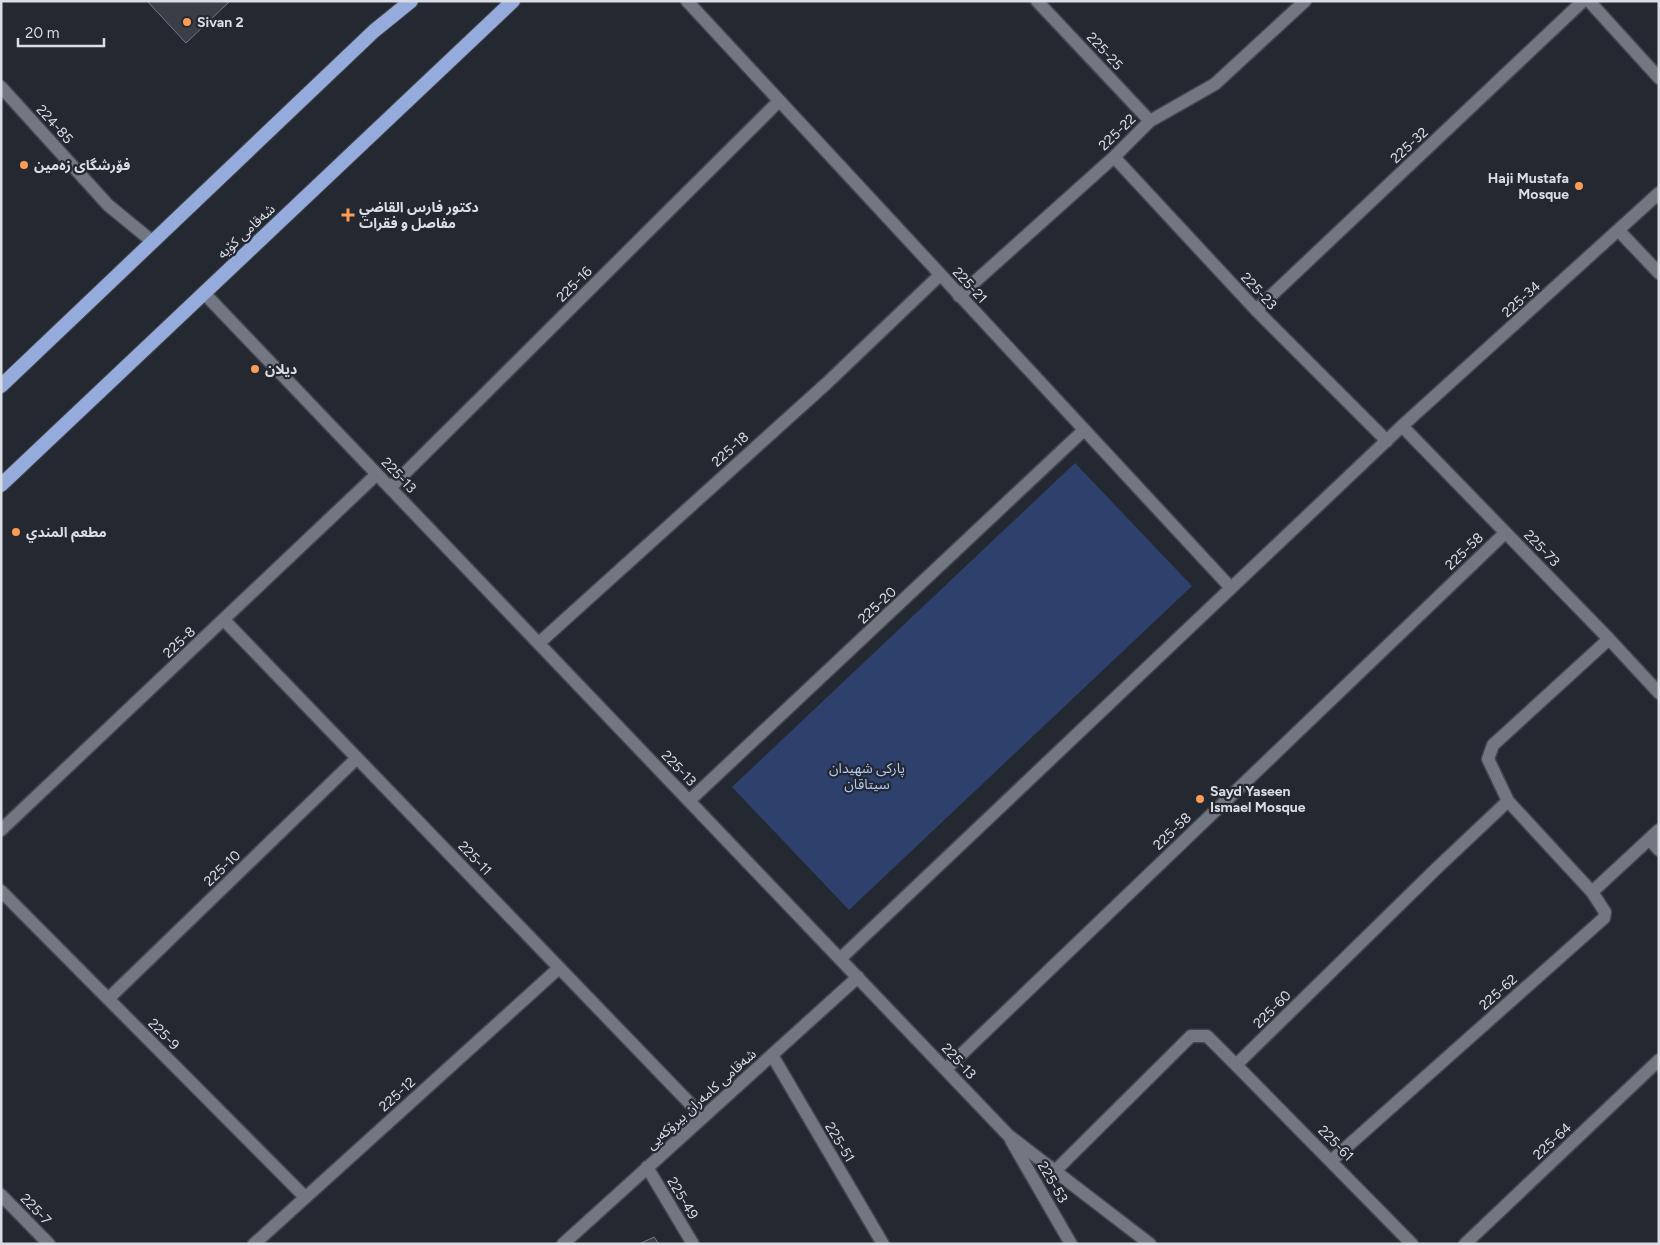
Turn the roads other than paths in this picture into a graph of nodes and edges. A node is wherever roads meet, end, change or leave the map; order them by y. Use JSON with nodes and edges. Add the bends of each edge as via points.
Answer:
{"nodes":[{"id":1,"x":411,"y":1,"type":"edge"},
{"id":2,"x":513,"y":1,"type":"edge"},
{"id":3,"x":686,"y":1,"type":"edge"},
{"id":4,"x":1037,"y":1,"type":"edge"},
{"id":5,"x":1305,"y":1,"type":"edge"},
{"id":6,"x":1583,"y":1,"type":"edge"},
{"id":7,"x":1589,"y":1,"type":"edge"},
{"id":8,"x":1659,"y":78,"type":"edge"},
{"id":9,"x":1,"y":87,"type":"edge"},
{"id":10,"x":779,"y":101,"type":"junction"},
{"id":11,"x":1150,"y":120,"type":"junction"},
{"id":12,"x":1114,"y":157,"type":"junction"},
{"id":13,"x":1659,"y":194,"type":"edge"},
{"id":14,"x":1619,"y":231,"type":"junction"},
{"id":15,"x":153,"y":242,"type":"junction"},
{"id":16,"x":1659,"y":273,"type":"edge"},
{"id":17,"x":940,"y":275,"type":"junction"},
{"id":18,"x":204,"y":293,"type":"junction"},
{"id":19,"x":960,"y":296,"type":"junction"},
{"id":20,"x":1256,"y":310,"type":"junction"},
{"id":21,"x":1,"y":386,"type":"edge"},
{"id":22,"x":1402,"y":426,"type":"junction"},
{"id":23,"x":1084,"y":430,"type":"junction"},
{"id":24,"x":1387,"y":441,"type":"junction"},
{"id":25,"x":377,"y":474,"type":"junction"},
{"id":26,"x":1,"y":484,"type":"edge"},
{"id":27,"x":390,"y":488,"type":"junction"},
{"id":28,"x":1505,"y":533,"type":"junction"},
{"id":29,"x":1231,"y":588,"type":"junction"},
{"id":30,"x":224,"y":620,"type":"junction"},
{"id":31,"x":1609,"y":639,"type":"junction"},
{"id":32,"x":538,"y":643,"type":"junction"},
{"id":33,"x":1659,"y":693,"type":"edge"},
{"id":34,"x":357,"y":758,"type":"junction"},
{"id":35,"x":689,"y":801,"type":"junction"},
{"id":36,"x":1508,"y":801,"type":"junction"},
{"id":37,"x":1,"y":830,"type":"edge"},
{"id":38,"x":1659,"y":830,"type":"edge"},
{"id":39,"x":1650,"y":840,"type":"junction"},
{"id":40,"x":1659,"y":850,"type":"edge"},
{"id":41,"x":1,"y":892,"type":"edge"},
{"id":42,"x":1592,"y":892,"type":"junction"},
{"id":43,"x":841,"y":958,"type":"junction"},
{"id":44,"x":560,"y":968,"type":"junction"},
{"id":45,"x":858,"y":977,"type":"junction"},
{"id":46,"x":108,"y":999,"type":"junction"},
{"id":47,"x":772,"y":1055,"type":"junction"},
{"id":48,"x":1659,"y":1060,"type":"edge"},
{"id":49,"x":1236,"y":1065,"type":"junction"},
{"id":50,"x":946,"y":1069,"type":"junction"},
{"id":51,"x":704,"y":1116,"type":"junction"},
{"id":52,"x":1008,"y":1135,"type":"junction"},
{"id":53,"x":1332,"y":1160,"type":"junction"},
{"id":54,"x":647,"y":1168,"type":"junction"},
{"id":55,"x":1056,"y":1170,"type":"junction"},
{"id":56,"x":1,"y":1195,"type":"edge"},
{"id":57,"x":305,"y":1197,"type":"junction"},
{"id":58,"x":49,"y":1244,"type":"edge"},
{"id":59,"x":254,"y":1244,"type":"edge"},
{"id":60,"x":563,"y":1244,"type":"edge"},
{"id":61,"x":693,"y":1244,"type":"edge"},
{"id":62,"x":883,"y":1244,"type":"edge"},
{"id":63,"x":1071,"y":1244,"type":"edge"},
{"id":64,"x":1150,"y":1244,"type":"edge"},
{"id":65,"x":1412,"y":1244,"type":"edge"},
{"id":66,"x":1466,"y":1244,"type":"edge"}],
"edges":[{"from":1,"to":15,"type":"highway","via":[[374,31]]},
{"from":2,"to":18,"type":"highway","name":"شەقامی کۆیە"},
{"from":3,"to":10,"type":"street","name":"225-21"},
{"from":4,"to":11,"type":"street","name":"225-25"},
{"from":5,"to":11,"type":"street","name":"225-22","via":[[1215,84]]},
{"from":6,"to":20,"type":"street","name":"225-32"},
{"from":7,"to":8,"type":"street"},
{"from":9,"to":15,"type":"street","name":"224-85","via":[[108,205]]},
{"from":10,"to":17,"type":"street","name":"225-21"},
{"from":10,"to":27,"type":"street","name":"225-16"},
{"from":11,"to":12,"type":"street","name":"225-22"},
{"from":12,"to":19,"type":"street","name":"225-22"},
{"from":12,"to":20,"type":"street","name":"225-23"},
{"from":13,"to":14,"type":"street","name":"225-34"},
{"from":14,"to":16,"type":"street"},
{"from":14,"to":22,"type":"street","name":"225-34"},
{"from":15,"to":21,"type":"highway"},
{"from":17,"to":19,"type":"street","name":"225-21"},
{"from":17,"to":32,"type":"street","name":"225-18","via":[[827,382]]},
{"from":18,"to":25,"type":"street","name":"225-13"},
{"from":18,"to":26,"type":"highway","name":"شەقامی کۆیە"},
{"from":19,"to":23,"type":"street","name":"225-21"},
{"from":20,"to":24,"type":"street","name":"225-23"},
{"from":22,"to":24,"type":"street","name":"225-34"},
{"from":22,"to":28,"type":"street","name":"225-73"},
{"from":23,"to":29,"type":"street","name":"225-21"},
{"from":23,"to":35,"type":"street","name":"225-20"},
{"from":24,"to":29,"type":"street","name":"225-34"},
{"from":25,"to":27,"type":"street","name":"225-13"},
{"from":25,"to":30,"type":"street","name":"225-8"},
{"from":27,"to":32,"type":"street","name":"225-13"},
{"from":28,"to":31,"type":"street","name":"225-73"},
{"from":28,"to":50,"type":"street","name":"225-58"},
{"from":29,"to":43,"type":"street","name":"225-34"},
{"from":30,"to":34,"type":"street","name":"225-11"},
{"from":30,"to":37,"type":"street","name":"225-8"},
{"from":31,"to":33,"type":"street","name":"225-73"},
{"from":31,"to":36,"type":"street","via":[[1493,745],[1488,759]]},
{"from":32,"to":35,"type":"street","name":"225-13"},
{"from":34,"to":44,"type":"street","name":"225-11"},
{"from":34,"to":46,"type":"street","name":"225-10"},
{"from":35,"to":43,"type":"street","name":"225-13"},
{"from":36,"to":42,"type":"street"},
{"from":36,"to":49,"type":"street","name":"225-60"},
{"from":38,"to":39,"type":"street"},
{"from":39,"to":40,"type":"street"},
{"from":39,"to":42,"type":"street"},
{"from":41,"to":46,"type":"street","name":"225-9"},
{"from":42,"to":53,"type":"street","name":"225-62","via":[[1605,912],[1604,918]]},
{"from":43,"to":45,"type":"street","name":"225-13"},
{"from":44,"to":51,"type":"street","name":"225-11"},
{"from":44,"to":57,"type":"street","name":"225-12"},
{"from":45,"to":47,"type":"street","name":"شه‌قامی كامەران بیرۆكەیی"},
{"from":45,"to":50,"type":"street","name":"225-13"},
{"from":46,"to":57,"type":"street","name":"225-9"},
{"from":47,"to":51,"type":"street","name":"شه‌قامی كامەران بیرۆكەیی"},
{"from":47,"to":62,"type":"street","name":"225-51"},
{"from":48,"to":66,"type":"street","name":"225-64"},
{"from":49,"to":53,"type":"street","name":"225-61"},
{"from":49,"to":55,"type":"street","via":[[1207,1036],[1191,1036]]},
{"from":50,"to":52,"type":"street","name":"225-13"},
{"from":51,"to":54,"type":"street","name":"شه‌قامی كامەران بیرۆكەیی"},
{"from":52,"to":55,"type":"street","name":"225-13"},
{"from":52,"to":63,"type":"street","name":"225-53"},
{"from":53,"to":65,"type":"street","name":"225-61"},
{"from":54,"to":60,"type":"street","name":"شه‌قامی كامەران بیرۆكەیی"},
{"from":54,"to":61,"type":"street","name":"225-49"},
{"from":55,"to":64,"type":"street","name":"225-13"},
{"from":56,"to":58,"type":"street","name":"225-7"},
{"from":57,"to":59,"type":"street","name":"225-12"}]}
